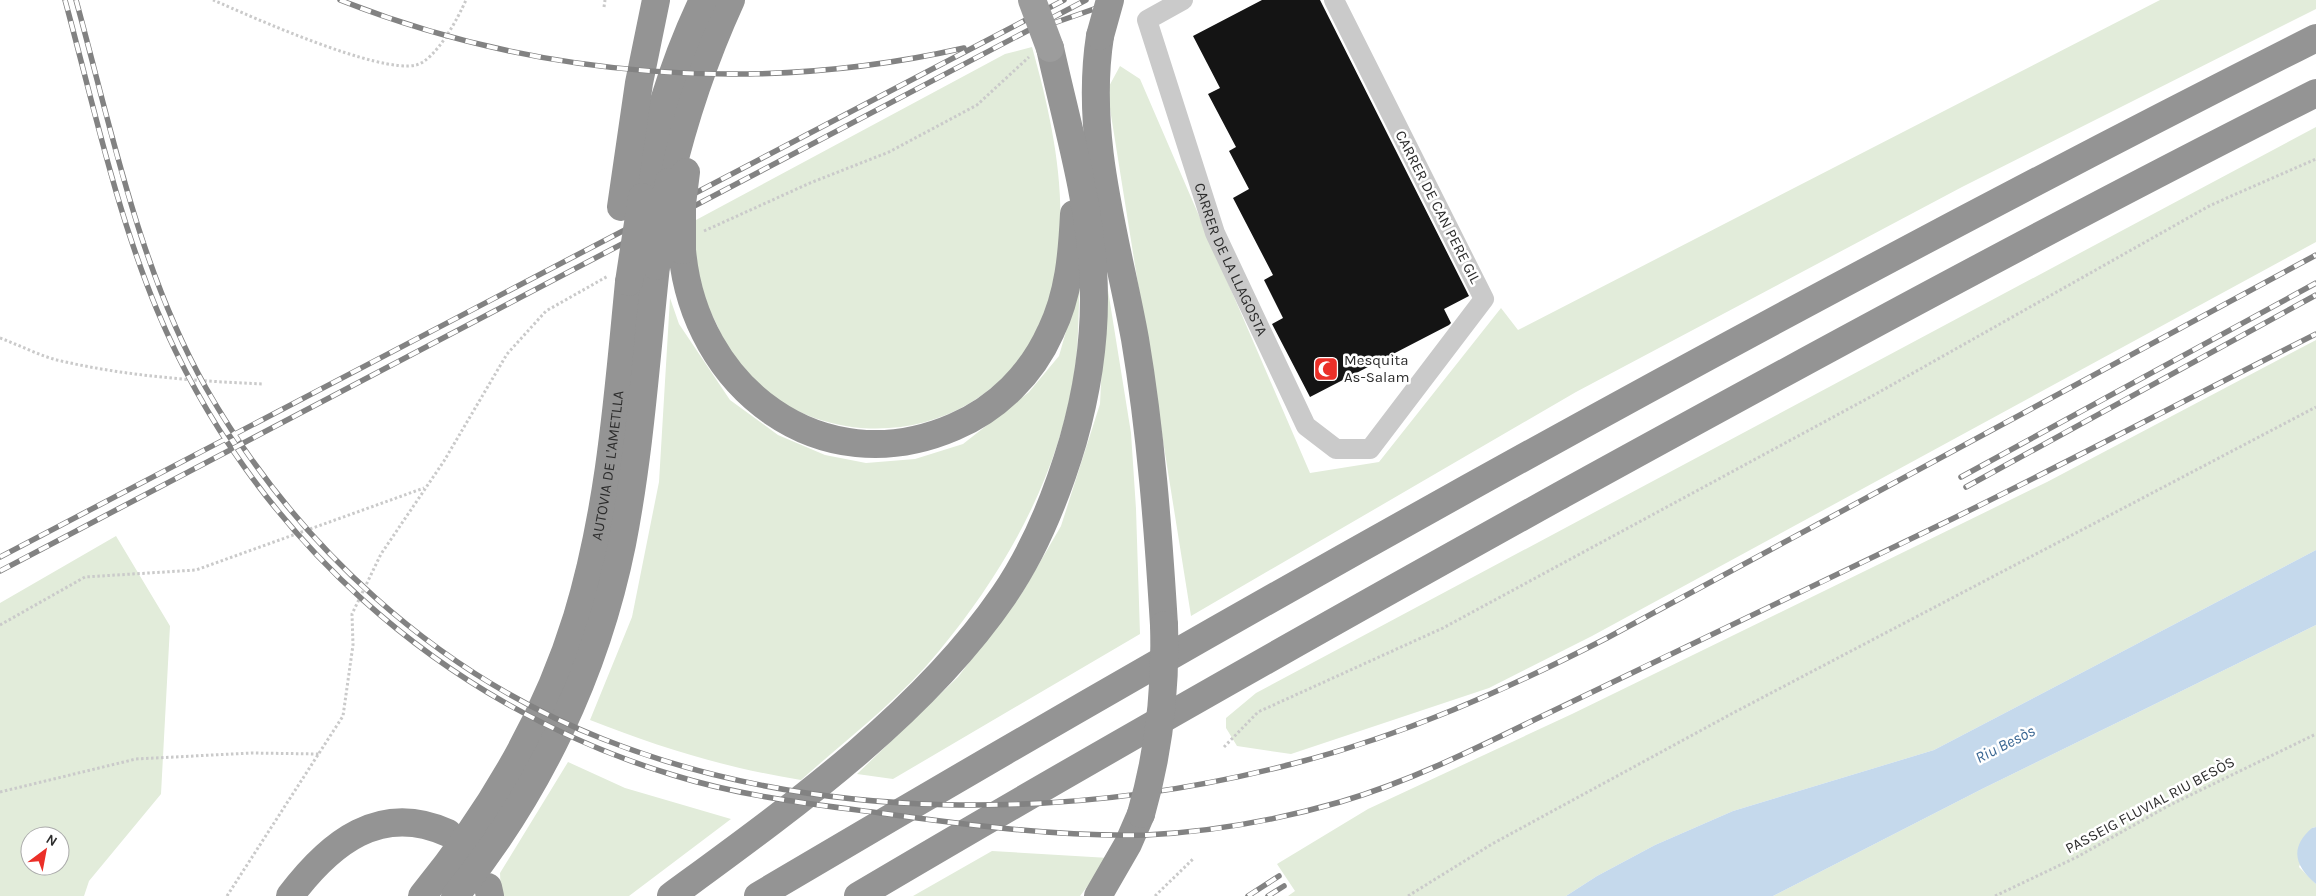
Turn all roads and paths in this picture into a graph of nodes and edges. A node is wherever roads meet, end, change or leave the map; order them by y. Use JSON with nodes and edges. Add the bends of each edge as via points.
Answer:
{"nodes":[{"id":1,"x":213,"y":0,"type":"edge"},
{"id":2,"x":466,"y":0,"type":"edge"},
{"id":3,"x":605,"y":0,"type":"edge"},
{"id":4,"x":656,"y":0,"type":"edge"},
{"id":5,"x":702,"y":0,"type":"edge"},
{"id":6,"x":730,"y":0,"type":"edge"},
{"id":7,"x":1032,"y":0,"type":"edge"},
{"id":8,"x":1110,"y":0,"type":"edge"},
{"id":9,"x":1183,"y":0,"type":"edge"},
{"id":10,"x":1334,"y":0,"type":"edge"},
{"id":11,"x":604,"y":7,"type":"dead end"},
{"id":12,"x":2316,"y":38,"type":"edge"},
{"id":13,"x":1040,"y":52,"type":"junction"},
{"id":14,"x":2316,"y":93,"type":"edge"},
{"id":15,"x":1067,"y":122,"type":"junction"},
{"id":16,"x":2316,"y":159,"type":"edge"},
{"id":17,"x":678,"y":177,"type":"junction"},
{"id":18,"x":631,"y":202,"type":"junction"},
{"id":19,"x":691,"y":242,"type":"junction"},
{"id":20,"x":618,"y":281,"type":"junction"},
{"id":21,"x":0,"y":338,"type":"edge"},
{"id":22,"x":263,"y":384,"type":"dead end"},
{"id":23,"x":2316,"y":407,"type":"edge"},
{"id":24,"x":1370,"y":449,"type":"joint"},
{"id":25,"x":424,"y":488,"type":"junction"},
{"id":26,"x":0,"y":625,"type":"edge"},
{"id":27,"x":2316,"y":734,"type":"edge"},
{"id":28,"x":1224,"y":747,"type":"dead end"},
{"id":29,"x":319,"y":754,"type":"junction"},
{"id":30,"x":0,"y":792,"type":"edge"},
{"id":31,"x":448,"y":832,"type":"dead end"},
{"id":32,"x":1193,"y":860,"type":"dead end"},
{"id":33,"x":226,"y":896,"type":"edge"},
{"id":34,"x":290,"y":896,"type":"edge"},
{"id":35,"x":422,"y":896,"type":"edge"},
{"id":36,"x":455,"y":896,"type":"edge"},
{"id":37,"x":671,"y":896,"type":"edge"},
{"id":38,"x":758,"y":896,"type":"edge"},
{"id":39,"x":858,"y":896,"type":"edge"},
{"id":40,"x":1098,"y":896,"type":"edge"},
{"id":41,"x":1155,"y":896,"type":"edge"},
{"id":42,"x":1408,"y":896,"type":"edge"},
{"id":43,"x":1995,"y":896,"type":"edge"}],
"edges":[{"from":1,"to":2,"type":"path","via":[[391,66],[416,65],[432,56]]},
{"from":3,"to":11,"type":"path"},
{"from":4,"to":18,"type":"highway","via":[[639,83]]},
{"from":5,"to":18,"type":"highway","name":"AUTOVIA DE L'AMETLLA","via":[[687,34]]},
{"from":6,"to":17,"type":"highway","via":[[696,85]]},
{"from":7,"to":13,"type":"highway","bridge":true},
{"from":8,"to":40,"type":"highway","bridge":true,"via":[[1100,36],[1094,97],[1105,186],[1148,420],[1164,625],[1164,692],[1159,737],[1141,814]]},
{"from":9,"to":24,"type":"street","name":"CARRER DE LA LLAGOSTA","via":[[1147,20],[1215,233],[1306,426],[1336,449]]},
{"from":10,"to":24,"type":"street","name":"CARRER DE CAN PERE GIL","via":[[1484,299]]},
{"from":12,"to":38,"type":"highway","via":[[1792,310],[1490,476],[1285,590]]},
{"from":13,"to":15,"type":"highway"},
{"from":13,"to":19,"type":"path","via":[[977,105],[889,152],[810,183]]},
{"from":14,"to":39,"type":"highway","via":[[1678,431],[1268,659]]},
{"from":15,"to":19,"type":"highway","via":[[1074,210],[1072,253],[1058,316],[1038,355],[1013,388],[981,413],[946,430],[901,441],[850,442],[811,431],[775,413],[736,382],[710,346],[698,322],[684,273]]},
{"from":15,"to":37,"type":"highway","via":[[1090,237],[1094,334],[1086,387],[1071,447],[1053,502],[1025,559],[1005,593],[949,665],[888,724],[835,770]]},
{"from":16,"to":28,"type":"path","via":[[2211,204],[1874,395],[1443,628],[1258,712]]},
{"from":17,"to":19,"type":"highway","bridge":true},
{"from":17,"to":36,"type":"highway","bridge":true,"via":[[656,266],[630,497],[619,559],[603,619],[581,682],[552,748],[504,830]]},
{"from":18,"to":20,"type":"highway","name":"AUTOVIA DE L'AMETLLA","bridge":true},
{"from":20,"to":25,"type":"path","via":[[546,311],[507,354],[444,461]]},
{"from":20,"to":35,"type":"highway","name":"AUTOVIA DE L'AMETLLA","via":[[617,400],[612,448],[594,552],[577,618],[548,696],[512,768],[490,805]]},
{"from":21,"to":22,"type":"path","via":[[55,359],[98,368]]},
{"from":23,"to":42,"type":"path","via":[[1733,713],[1492,844]]},
{"from":25,"to":26,"type":"path","via":[[196,570],[85,577]]},
{"from":25,"to":29,"type":"path","via":[[381,554],[352,614],[353,645],[343,716]]},
{"from":27,"to":43,"type":"path","name":"PASSEIG FLUVIAL RIU BESÒS"},
{"from":29,"to":30,"type":"path","via":[[251,753],[136,759]]},
{"from":29,"to":33,"type":"path"},
{"from":31,"to":34,"type":"highway","via":[[419,822],[375,825],[330,852]]},
{"from":32,"to":41,"type":"path"}]}
